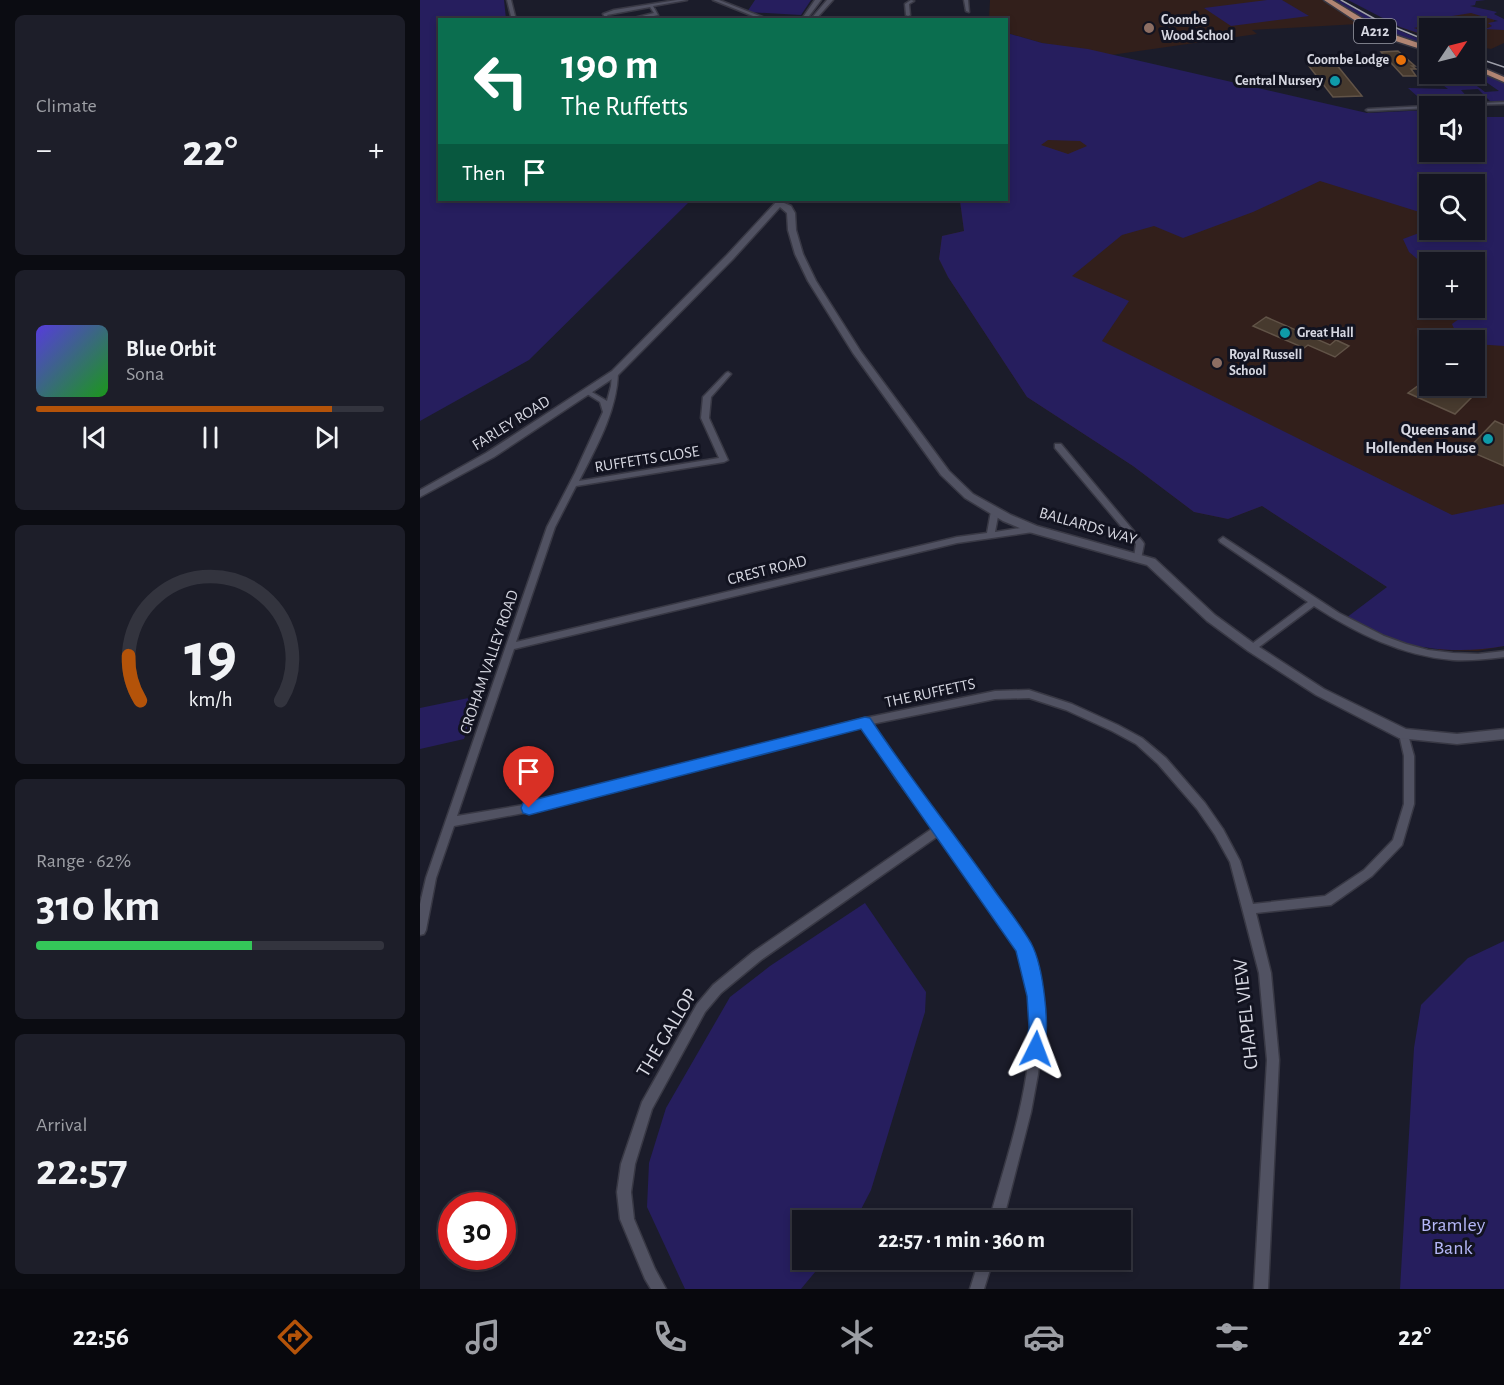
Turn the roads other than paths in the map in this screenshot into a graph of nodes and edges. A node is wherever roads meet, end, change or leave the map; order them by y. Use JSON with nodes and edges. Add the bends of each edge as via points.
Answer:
{"nodes":[{"id":1,"x":510,"y":0,"type":"edge"},
{"id":2,"x":685,"y":0,"type":"edge"},
{"id":3,"x":715,"y":0,"type":"edge"},
{"id":4,"x":818,"y":0,"type":"edge"},
{"id":5,"x":830,"y":0,"type":"edge"},
{"id":6,"x":910,"y":0,"type":"edge"},
{"id":7,"x":917,"y":0,"type":"edge"},
{"id":8,"x":966,"y":0,"type":"edge"},
{"id":9,"x":1327,"y":0,"type":"edge"},
{"id":10,"x":652,"y":7,"type":"junction"},
{"id":11,"x":968,"y":11,"type":"dead end"},
{"id":12,"x":908,"y":15,"type":"dead end"},
{"id":13,"x":514,"y":18,"type":"edge"},
{"id":14,"x":608,"y":18,"type":"edge"},
{"id":15,"x":638,"y":18,"type":"edge"},
{"id":16,"x":763,"y":18,"type":"edge"},
{"id":17,"x":804,"y":18,"type":"edge"},
{"id":18,"x":814,"y":18,"type":"edge"},
{"id":19,"x":1419,"y":46,"type":"edge"},
{"id":20,"x":1485,"y":71,"type":"edge"},
{"id":21,"x":1504,"y":80,"type":"edge"},
{"id":22,"x":1504,"y":103,"type":"edge"},
{"id":23,"x":1485,"y":104,"type":"edge"},
{"id":24,"x":1419,"y":108,"type":"edge"},
{"id":25,"x":1368,"y":110,"type":"dead end"},
{"id":26,"x":781,"y":201,"type":"edge"},
{"id":27,"x":615,"y":373,"type":"junction"},
{"id":28,"x":728,"y":374,"type":"dead end"},
{"id":29,"x":588,"y":392,"type":"junction"},
{"id":30,"x":606,"y":411,"type":"junction"},
{"id":31,"x":1058,"y":446,"type":"dead end"},
{"id":32,"x":575,"y":484,"type":"junction"},
{"id":33,"x":420,"y":494,"type":"edge"},
{"id":34,"x":995,"y":511,"type":"junction"},
{"id":35,"x":1033,"y":529,"type":"junction"},
{"id":36,"x":991,"y":533,"type":"junction"},
{"id":37,"x":1223,"y":540,"type":"dead end"},
{"id":38,"x":1138,"y":557,"type":"junction"},
{"id":39,"x":1314,"y":602,"type":"junction"},
{"id":40,"x":510,"y":647,"type":"junction"},
{"id":41,"x":1252,"y":648,"type":"junction"},
{"id":42,"x":1504,"y":654,"type":"edge"},
{"id":43,"x":865,"y":722,"type":"junction"},
{"id":44,"x":1404,"y":734,"type":"junction"},
{"id":45,"x":1504,"y":734,"type":"edge"},
{"id":46,"x":452,"y":822,"type":"junction"},
{"id":47,"x":940,"y":829,"type":"junction"},
{"id":48,"x":1249,"y":909,"type":"junction"},
{"id":49,"x":420,"y":930,"type":"edge"},
{"id":50,"x":999,"y":1210,"type":"edge"},
{"id":51,"x":983,"y":1270,"type":"edge"},
{"id":52,"x":659,"y":1289,"type":"edge"},
{"id":53,"x":977,"y":1289,"type":"edge"},
{"id":54,"x":1262,"y":1289,"type":"edge"}],
"edges":[{"from":1,"to":13,"type":"street"},
{"from":2,"to":10,"type":"street"},
{"from":3,"to":16,"type":"street"},
{"from":4,"to":17,"type":"street"},
{"from":5,"to":18,"type":"street"},
{"from":6,"to":7,"type":"street"},
{"from":6,"to":12,"type":"street"},
{"from":8,"to":11,"type":"street"},
{"from":9,"to":19,"type":"main road","number":"A212","via":[[1380,33]]},
{"from":10,"to":14,"type":"street","via":[[614,11],[605,14]]},
{"from":10,"to":15,"type":"street","via":[[657,14]]},
{"from":20,"to":21,"type":"main road"},
{"from":22,"to":23,"type":"street"},
{"from":24,"to":25,"type":"street"},
{"from":26,"to":27,"type":"street"},
{"from":26,"to":34,"type":"street","name":"BALLARDS WAY","via":[[791,213],[799,254],[812,280],[896,409],[945,473],[969,496]]},
{"from":27,"to":29,"type":"street","name":"FARLEY ROAD"},
{"from":27,"to":30,"type":"street","name":"CROHAM VALLEY ROAD"},
{"from":28,"to":32,"type":"street","name":"RUFFETTS CLOSE","via":[[707,397],[705,418],[724,460]]},
{"from":29,"to":30,"type":"street","via":[[603,400]]},
{"from":29,"to":33,"type":"street","name":"FARLEY ROAD"},
{"from":30,"to":32,"type":"street","name":"CROHAM VALLEY ROAD"},
{"from":31,"to":38,"type":"street","via":[[1140,544]]},
{"from":32,"to":40,"type":"street","name":"CROHAM VALLEY ROAD","via":[[551,527]]},
{"from":34,"to":35,"type":"street","name":"BALLARDS WAY"},
{"from":34,"to":36,"type":"street"},
{"from":35,"to":36,"type":"street","name":"CREST ROAD"},
{"from":35,"to":38,"type":"street","name":"BALLARDS WAY"},
{"from":36,"to":40,"type":"street","name":"CREST ROAD"},
{"from":37,"to":39,"type":"street"},
{"from":38,"to":41,"type":"street","name":"BALLARDS WAY","via":[[1151,562],[1211,618]]},
{"from":39,"to":41,"type":"street"},
{"from":39,"to":42,"type":"street","via":[[1389,644],[1440,655],[1482,658]]},
{"from":40,"to":46,"type":"street","name":"CROHAM VALLEY ROAD"},
{"from":41,"to":44,"type":"street","name":"BALLARDS WAY","via":[[1320,692]]},
{"from":43,"to":46,"type":"street","name":"THE RUFFETTS","via":[[529,808]]},
{"from":43,"to":47,"type":"street"},
{"from":43,"to":48,"type":"street","name":"THE RUFFETTS","via":[[1012,693],[1050,699],[1115,728],[1162,760],[1201,806],[1235,861]]},
{"from":44,"to":45,"type":"street","name":"BALLARDS WAY","via":[[1457,739]]},
{"from":44,"to":48,"type":"street","via":[[1409,756],[1409,804],[1398,842],[1368,873],[1327,901]]},
{"from":46,"to":49,"type":"street","name":"CROHAM VALLEY ROAD","via":[[431,878]]},
{"from":47,"to":50,"type":"street","via":[[1024,948],[1036,996],[1038,1027],[1033,1071]]},
{"from":47,"to":52,"type":"street","name":"THE GALLOP","via":[[757,956],[717,989],[696,1017],[646,1106],[636,1131],[625,1183],[627,1219]]},
{"from":48,"to":54,"type":"street","name":"CHAPEL VIEW","via":[[1265,973],[1273,1060]]},
{"from":51,"to":53,"type":"street"}]}
